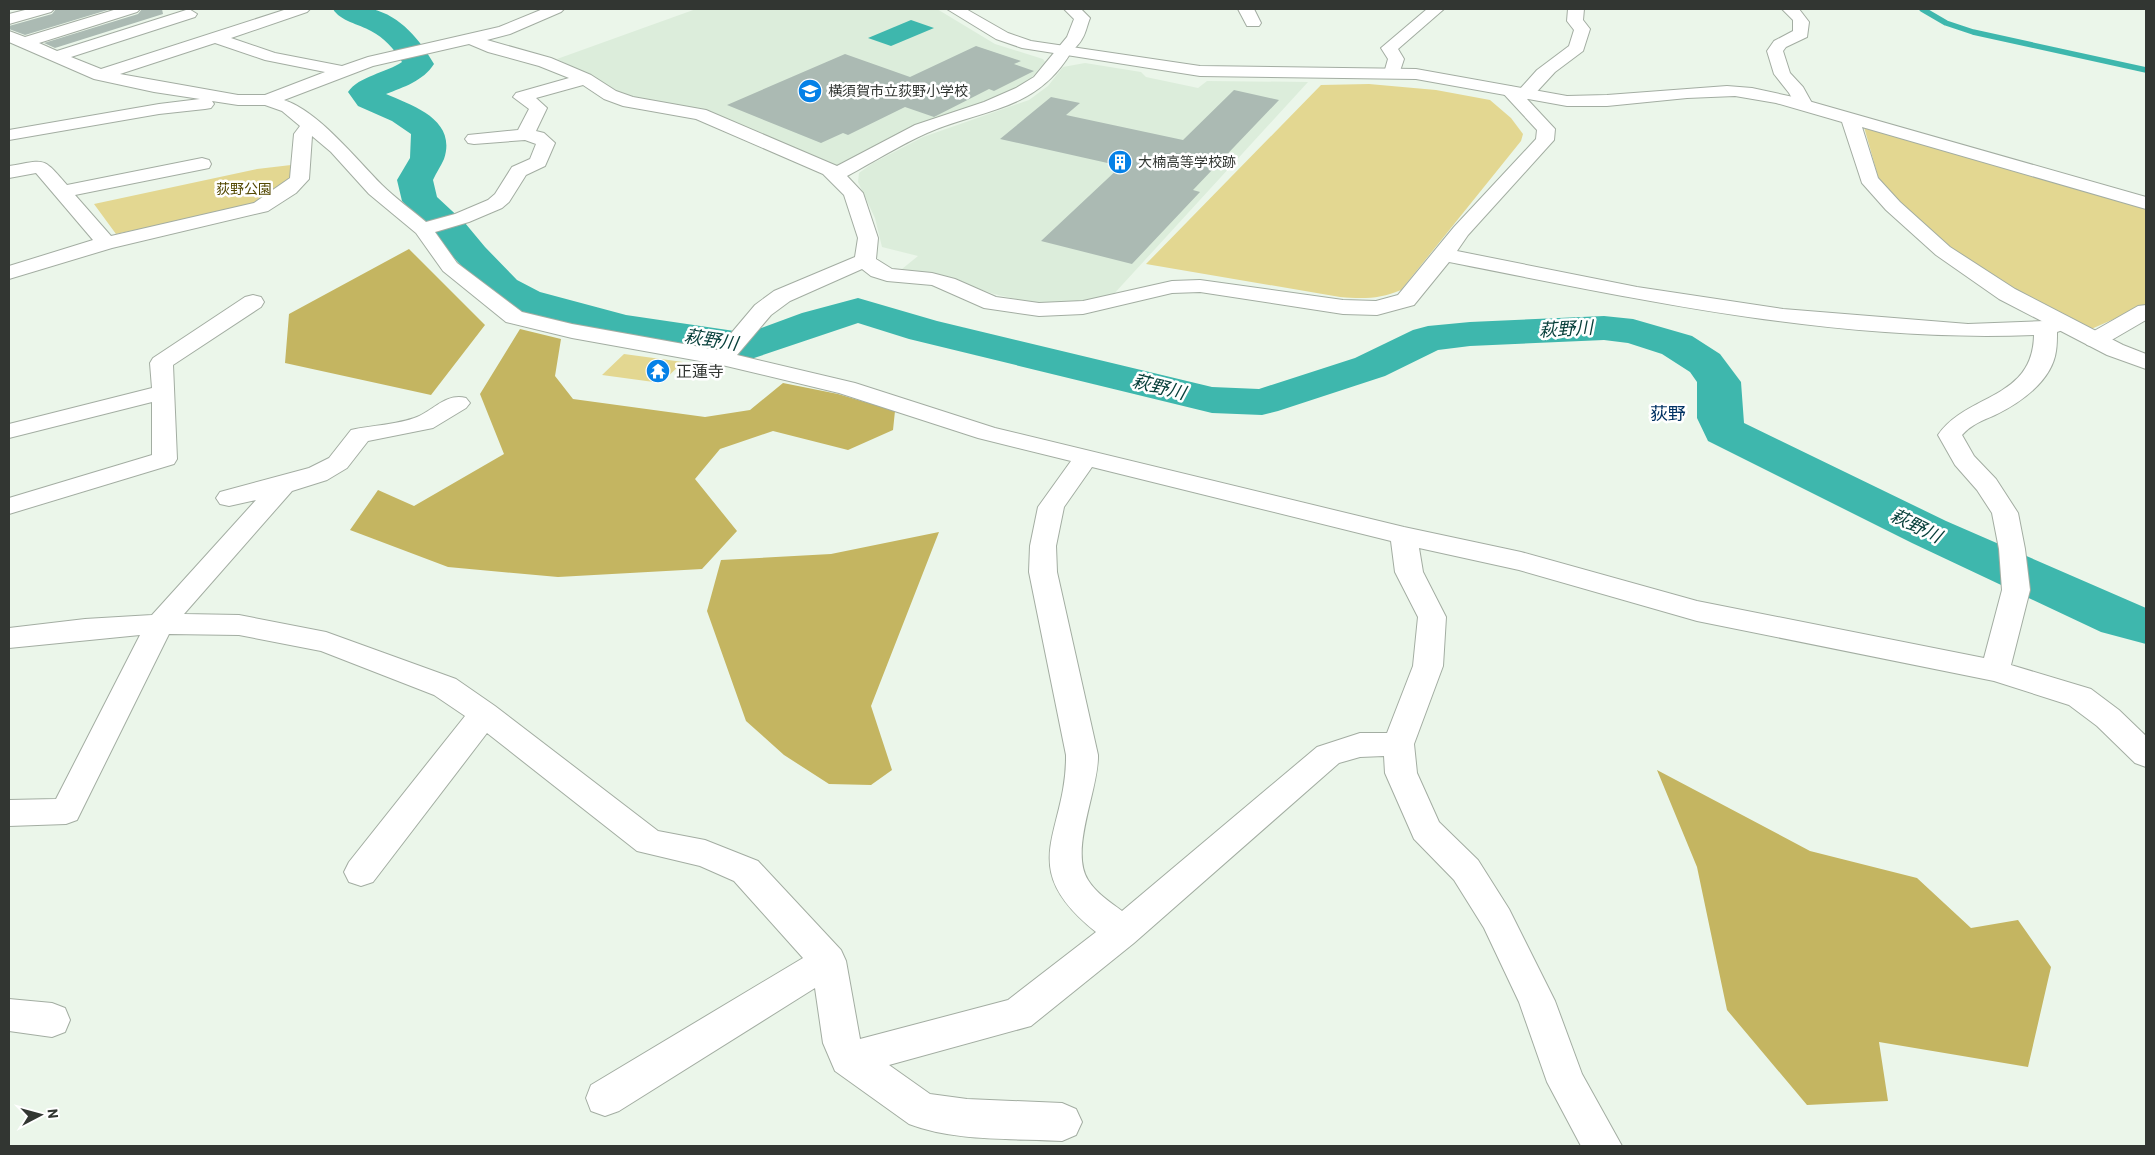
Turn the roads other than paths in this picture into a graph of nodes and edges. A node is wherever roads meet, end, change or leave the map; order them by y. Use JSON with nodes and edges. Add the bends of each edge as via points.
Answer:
{"nodes":[{"id":1,"x":46,"y":9,"type":"edge"},
{"id":2,"x":132,"y":9,"type":"edge"},
{"id":3,"x":302,"y":9,"type":"edge"},
{"id":4,"x":556,"y":9,"type":"edge"},
{"id":5,"x":955,"y":9,"type":"edge"},
{"id":6,"x":1072,"y":9,"type":"edge"},
{"id":7,"x":1436,"y":9,"type":"edge"},
{"id":8,"x":1576,"y":9,"type":"edge"},
{"id":9,"x":1790,"y":9,"type":"edge"},
{"id":10,"x":189,"y":14,"type":"dead end"},
{"id":11,"x":9,"y":19,"type":"edge"},
{"id":12,"x":213,"y":37,"type":"junction"},
{"id":13,"x":472,"y":39,"type":"junction"},
{"id":14,"x":16,"y":40,"type":"edge"},
{"id":15,"x":1063,"y":51,"type":"junction"},
{"id":16,"x":54,"y":57,"type":"junction"},
{"id":17,"x":343,"y":71,"type":"junction"},
{"id":18,"x":1392,"y":73,"type":"junction"},
{"id":19,"x":100,"y":75,"type":"junction"},
{"id":20,"x":585,"y":79,"type":"junction"},
{"id":21,"x":1518,"y":93,"type":"junction"},
{"id":22,"x":238,"y":100,"type":"junction"},
{"id":23,"x":268,"y":100,"type":"junction"},
{"id":24,"x":1804,"y":105,"type":"junction"},
{"id":25,"x":1850,"y":118,"type":"junction"},
{"id":26,"x":311,"y":126,"type":"junction"},
{"id":27,"x":9,"y":135,"type":"edge"},
{"id":28,"x":525,"y":136,"type":"junction"},
{"id":29,"x":474,"y":138,"type":"dead end"},
{"id":30,"x":202,"y":164,"type":"dead end"},
{"id":31,"x":9,"y":172,"type":"edge"},
{"id":32,"x":834,"y":175,"type":"junction"},
{"id":33,"x":62,"y":192,"type":"junction"},
{"id":34,"x":2146,"y":203,"type":"edge"},
{"id":35,"x":430,"y":227,"type":"junction"},
{"id":36,"x":106,"y":243,"type":"junction"},
{"id":37,"x":1444,"y":255,"type":"junction"},
{"id":38,"x":865,"y":260,"type":"junction"},
{"id":39,"x":9,"y":273,"type":"edge"},
{"id":40,"x":253,"y":302,"type":"dead end"},
{"id":41,"x":2146,"y":311,"type":"edge"},
{"id":42,"x":2053,"y":326,"type":"junction"},
{"id":43,"x":2095,"y":340,"type":"junction"},
{"id":44,"x":722,"y":358,"type":"junction"},
{"id":45,"x":2146,"y":362,"type":"edge"},
{"id":46,"x":164,"y":392,"type":"junction"},
{"id":47,"x":458,"y":402,"type":"dead end"},
{"id":48,"x":9,"y":431,"type":"edge"},
{"id":49,"x":1085,"y":458,"type":"junction"},
{"id":50,"x":283,"y":485,"type":"junction"},
{"id":51,"x":229,"y":498,"type":"dead end"},
{"id":52,"x":9,"y":506,"type":"edge"},
{"id":53,"x":1404,"y":536,"type":"junction"},
{"id":54,"x":160,"y":624,"type":"junction"},
{"id":55,"x":9,"y":638,"type":"edge"},
{"id":56,"x":1995,"y":671,"type":"junction"},
{"id":57,"x":484,"y":714,"type":"junction"},
{"id":58,"x":1398,"y":744,"type":"junction"},
{"id":59,"x":2146,"y":755,"type":"edge"},
{"id":60,"x":9,"y":813,"type":"edge"},
{"id":61,"x":361,"y":872,"type":"dead end"},
{"id":62,"x":1122,"y":932,"type":"junction"},
{"id":63,"x":828,"y":961,"type":"junction"},
{"id":64,"x":9,"y":1015,"type":"edge"},
{"id":65,"x":52,"y":1020,"type":"dead end"},
{"id":66,"x":848,"y":1058,"type":"junction"},
{"id":67,"x":606,"y":1098,"type":"dead end"},
{"id":68,"x":1062,"y":1122,"type":"dead end"},
{"id":69,"x":1602,"y":1146,"type":"edge"}],
"edges":[{"from":1,"to":11,"type":"main road"},
{"from":2,"to":14,"type":"main road"},
{"from":3,"to":12,"type":"main road"},
{"from":4,"to":13,"type":"main road","via":[[514,21]]},
{"from":5,"to":15,"type":"main road","via":[[1002,36],[1028,45]]},
{"from":6,"to":15,"type":"main road","via":[[1082,18],[1075,38]]},
{"from":7,"to":18,"type":"main road","via":[[1390,48],[1396,59]]},
{"from":8,"to":21,"type":"main road","via":[[1575,21],[1582,28],[1577,48]]},
{"from":9,"to":24,"type":"main road","via":[[1800,17],[1803,25],[1801,34],[1775,50],[1782,74]]},
{"from":10,"to":16,"type":"main road"},
{"from":12,"to":17,"type":"main road","via":[[271,56]]},
{"from":12,"to":19,"type":"main road"},
{"from":13,"to":17,"type":"main road"},
{"from":13,"to":20,"type":"main road","via":[[494,50],[521,54]]},
{"from":14,"to":16,"type":"main road"},
{"from":15,"to":18,"type":"main road","via":[[1200,71]]},
{"from":15,"to":32,"type":"main road","via":[[1057,63],[1040,80],[1022,92],[921,129]]},
{"from":16,"to":19,"type":"main road"},
{"from":17,"to":23,"type":"main road"},
{"from":18,"to":21,"type":"main road","via":[[1436,76]]},
{"from":19,"to":22,"type":"main road"},
{"from":20,"to":28,"type":"main road","via":[[522,97],[538,108]]},
{"from":20,"to":32,"type":"main road","via":[[610,95],[629,102],[700,114],[830,170]]},
{"from":21,"to":24,"type":"main road","via":[[1590,102],[1728,91]]},
{"from":21,"to":37,"type":"main road","via":[[1546,129],[1545,140],[1461,231]]},
{"from":22,"to":23,"type":"main road"},
{"from":22,"to":27,"type":"main road","via":[[160,109]]},
{"from":23,"to":26,"type":"main road","via":[[288,107]]},
{"from":24,"to":25,"type":"main road"},
{"from":25,"to":34,"type":"main road"},
{"from":25,"to":42,"type":"main road","via":[[1869,179],[1893,206],[1943,251]]},
{"from":26,"to":35,"type":"main road","via":[[338,148],[376,190]]},
{"from":26,"to":36,"type":"main road","via":[[303,134],[299,179],[261,207]]},
{"from":28,"to":29,"type":"main road"},
{"from":28,"to":35,"type":"main road","via":[[538,137],[546,143],[538,162],[519,171],[502,198],[462,218]]},
{"from":30,"to":33,"type":"main road"},
{"from":31,"to":33,"type":"main road","via":[[41,167]]},
{"from":32,"to":38,"type":"main road","via":[[853,193],[868,238]]},
{"from":33,"to":36,"type":"main road"},
{"from":35,"to":44,"type":"main road","via":[[450,267],[514,317],[572,331]]},
{"from":36,"to":39,"type":"main road"},
{"from":37,"to":38,"type":"main road","via":[[1406,300],[1377,308],[1328,306],[1185,286],[1082,309],[1058,311],[992,303],[933,280],[884,274],[870,267]]},
{"from":37,"to":42,"type":"main road","via":[[1636,293],[1783,316],[1968,331]]},
{"from":38,"to":44,"type":"main road","via":[[782,296],[763,310]]},
{"from":40,"to":46,"type":"main road","via":[[160,363]]},
{"from":41,"to":43,"type":"main road"},
{"from":42,"to":43,"type":"main road"},
{"from":42,"to":56,"type":"main road","via":[[2037,371],[2009,396],[1962,419],[1950,434],[1964,460],[1987,485],[2005,513],[2012,549],[2016,590]]},
{"from":43,"to":45,"type":"main road"},
{"from":44,"to":49,"type":"main road","via":[[846,388],[987,433]]},
{"from":46,"to":48,"type":"main road"},
{"from":46,"to":52,"type":"main road","via":[[165,459]]},
{"from":47,"to":50,"type":"main road","via":[[424,423],[360,435],[338,463],[318,474]]},
{"from":49,"to":53,"type":"main road"},
{"from":49,"to":62,"type":"main road","via":[[1051,507],[1043,546],[1043,572],[1082,755],[1082,776],[1067,840],[1068,872],[1075,889],[1085,901]]},
{"from":50,"to":51,"type":"main road"},
{"from":50,"to":54,"type":"main road"},
{"from":53,"to":56,"type":"main road","via":[[1521,561],[1697,610]]},
{"from":53,"to":58,"type":"main road","via":[[1409,572],[1432,617],[1428,666]]},
{"from":54,"to":55,"type":"main road"},
{"from":54,"to":57,"type":"main road","via":[[239,625],[326,642],[445,687]]},
{"from":54,"to":60,"type":"main road","via":[[66,811]]},
{"from":56,"to":59,"type":"main road","via":[[2080,696]]},
{"from":57,"to":61,"type":"main road"},
{"from":57,"to":63,"type":"main road","via":[[650,842],[706,854],[746,871]]},
{"from":58,"to":62,"type":"main road","via":[[1360,745],[1328,755]]},
{"from":58,"to":69,"type":"main road","via":[[1401,773],[1426,830],[1466,870],[1497,919],[1537,1001],[1566,1082]]},
{"from":62,"to":66,"type":"main road","via":[[1018,1014]]},
{"from":63,"to":66,"type":"main road","via":[[842,1043]]},
{"from":63,"to":67,"type":"main road"},
{"from":64,"to":65,"type":"main road"},
{"from":66,"to":68,"type":"main road","via":[[923,1111],[967,1117]]}]}
